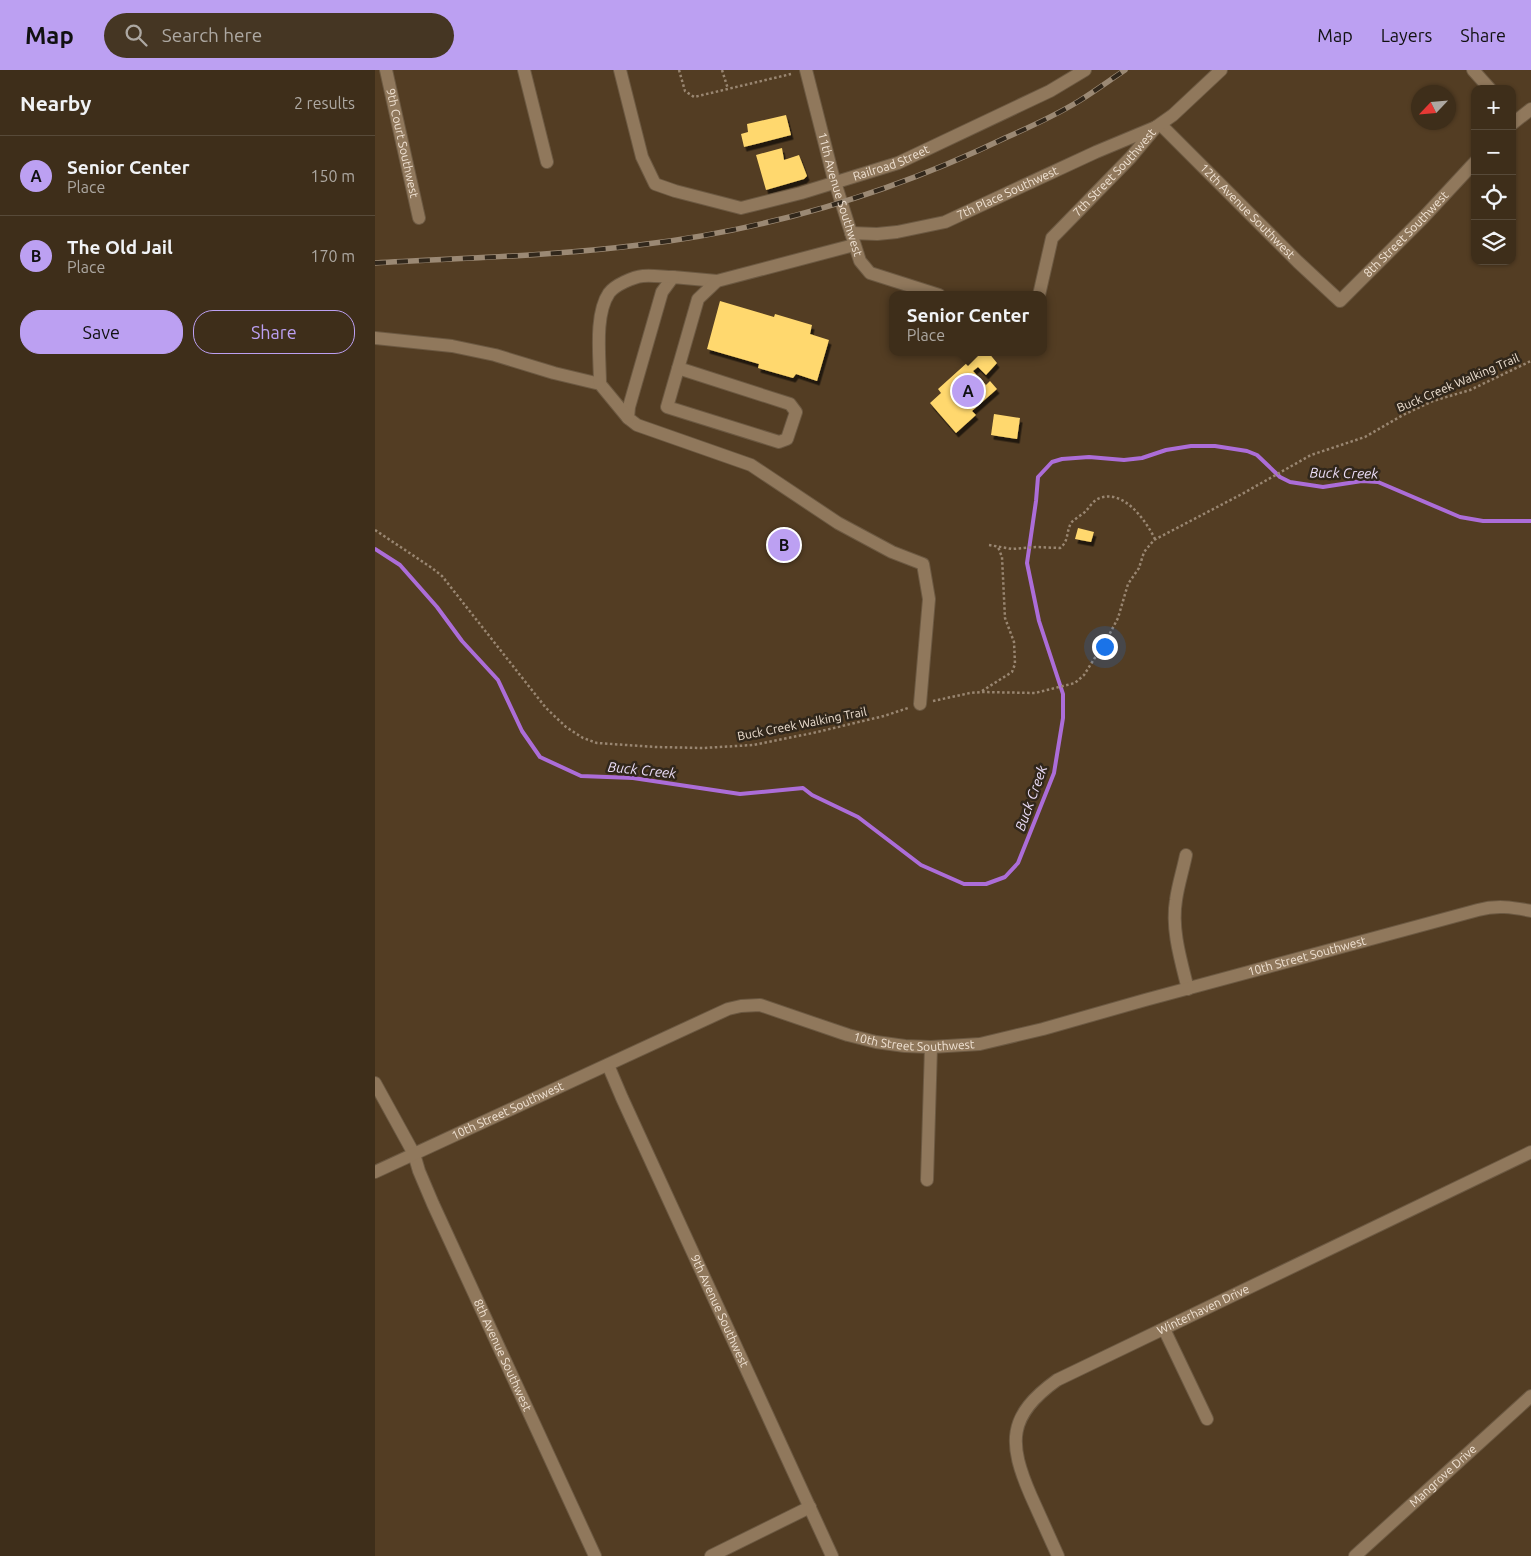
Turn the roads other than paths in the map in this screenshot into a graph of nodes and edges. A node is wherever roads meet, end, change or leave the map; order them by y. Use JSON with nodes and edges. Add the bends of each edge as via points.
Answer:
{"nodes":[{"id":1,"x":386,"y":70,"type":"edge"},
{"id":2,"x":524,"y":70,"type":"edge"},
{"id":3,"x":620,"y":70,"type":"edge"},
{"id":4,"x":806,"y":70,"type":"edge"},
{"id":5,"x":1085,"y":70,"type":"edge"},
{"id":6,"x":1221,"y":70,"type":"edge"},
{"id":7,"x":1473,"y":70,"type":"edge"},
{"id":8,"x":1486,"y":85,"type":"edge"},
{"id":9,"x":1531,"y":108,"type":"edge"},
{"id":10,"x":1516,"y":117,"type":"edge"},
{"id":11,"x":1159,"y":126,"type":"junction"},
{"id":12,"x":547,"y":162,"type":"dead end"},
{"id":13,"x":1471,"y":166,"type":"edge"},
{"id":14,"x":836,"y":183,"type":"junction"},
{"id":15,"x":419,"y":218,"type":"dead end"},
{"id":16,"x":852,"y":239,"type":"junction"},
{"id":17,"x":673,"y":277,"type":"junction"},
{"id":18,"x":717,"y":281,"type":"junction"},
{"id":19,"x":926,"y":291,"type":"edge"},
{"id":20,"x":1040,"y":291,"type":"edge"},
{"id":21,"x":1336,"y":298,"type":"joint"},
{"id":22,"x":375,"y":338,"type":"edge"},
{"id":23,"x":678,"y":368,"type":"junction"},
{"id":24,"x":600,"y":384,"type":"junction"},
{"id":25,"x":628,"y":418,"type":"junction"},
{"id":26,"x":920,"y":704,"type":"road end"},
{"id":27,"x":1186,"y":855,"type":"dead end"},
{"id":28,"x":1531,"y":911,"type":"edge"},
{"id":29,"x":1188,"y":989,"type":"junction"},
{"id":30,"x":931,"y":1047,"type":"junction"},
{"id":31,"x":608,"y":1065,"type":"junction"},
{"id":32,"x":375,"y":1083,"type":"edge"},
{"id":33,"x":1531,"y":1152,"type":"edge"},
{"id":34,"x":413,"y":1154,"type":"junction"},
{"id":35,"x":375,"y":1172,"type":"edge"},
{"id":36,"x":927,"y":1180,"type":"dead end"},
{"id":37,"x":1164,"y":1329,"type":"junction"},
{"id":38,"x":1531,"y":1396,"type":"edge"},
{"id":39,"x":1207,"y":1419,"type":"dead end"},
{"id":40,"x":810,"y":1507,"type":"junction"},
{"id":41,"x":595,"y":1556,"type":"edge"},
{"id":42,"x":711,"y":1556,"type":"edge"},
{"id":43,"x":832,"y":1556,"type":"edge"},
{"id":44,"x":1057,"y":1556,"type":"edge"},
{"id":45,"x":1355,"y":1556,"type":"edge"}],
"edges":[{"from":1,"to":15,"type":"street","name":"9th Court Southwest"},
{"from":2,"to":12,"type":"street"},
{"from":3,"to":14,"type":"street","name":"Railroad Street","via":[[642,157],[655,184],[741,208]]},
{"from":4,"to":14,"type":"street","name":"11th Avenue Southwest"},
{"from":5,"to":14,"type":"street","name":"Railroad Street","via":[[1050,91],[898,163]]},
{"from":6,"to":11,"type":"street","name":"7th Street Southwest"},
{"from":7,"to":8,"type":"street"},
{"from":9,"to":10,"type":"street"},
{"from":11,"to":16,"type":"street","name":"7th Place Southwest","via":[[945,222]]},
{"from":11,"to":20,"type":"street","name":"7th Street Southwest","via":[[1052,238]]},
{"from":11,"to":21,"type":"street","name":"12th Avenue Southwest"},
{"from":13,"to":21,"type":"street","name":"8th Street Southwest","via":[[1340,301]]},
{"from":14,"to":16,"type":"street","name":"11th Avenue Southwest"},
{"from":16,"to":18,"type":"street","name":"7th Place Southwest"},
{"from":16,"to":19,"type":"street","name":"11th Avenue Southwest","via":[[860,261],[870,274]]},
{"from":17,"to":18,"type":"street"},
{"from":17,"to":24,"type":"street","via":[[642,276],[609,292],[600,328]]},
{"from":17,"to":25,"type":"street","via":[[662,292]]},
{"from":18,"to":23,"type":"street","via":[[698,299]]},
{"from":22,"to":24,"type":"street","via":[[452,346]]},
{"from":23,"to":23,"type":"street","via":[[667,407],[779,442],[787,438],[796,412],[790,404]]},
{"from":24,"to":25,"type":"street"},
{"from":25,"to":26,"type":"street","via":[[637,425],[751,465],[838,523],[923,564],[929,599]]},
{"from":27,"to":29,"type":"street","via":[[1175,902],[1175,917]]},
{"from":28,"to":29,"type":"street","name":"10th Street Southwest","via":[[1497,906],[1478,910]]},
{"from":29,"to":30,"type":"street","name":"10th Street Southwest","via":[[1003,1040]]},
{"from":30,"to":31,"type":"street","name":"10th Street Southwest","via":[[876,1042],[773,1008],[750,1004],[729,1009]]},
{"from":30,"to":36,"type":"street"},
{"from":31,"to":34,"type":"street","name":"10th Street Southwest"},
{"from":31,"to":40,"type":"street","name":"9th Avenue Southwest"},
{"from":32,"to":34,"type":"street","name":"8th Avenue Southwest"},
{"from":33,"to":37,"type":"street","name":"Winterhaven Drive"},
{"from":34,"to":35,"type":"street","name":"10th Street Southwest"},
{"from":34,"to":41,"type":"street","name":"8th Avenue Southwest"},
{"from":37,"to":39,"type":"street"},
{"from":37,"to":44,"type":"street","name":"Winterhaven Drive","via":[[1057,1380],[1040,1392],[1024,1412],[1015,1441],[1018,1463]]},
{"from":38,"to":45,"type":"street","name":"Mangrove Drive"},
{"from":40,"to":42,"type":"street"},
{"from":40,"to":43,"type":"street","name":"9th Avenue Southwest"}]}
